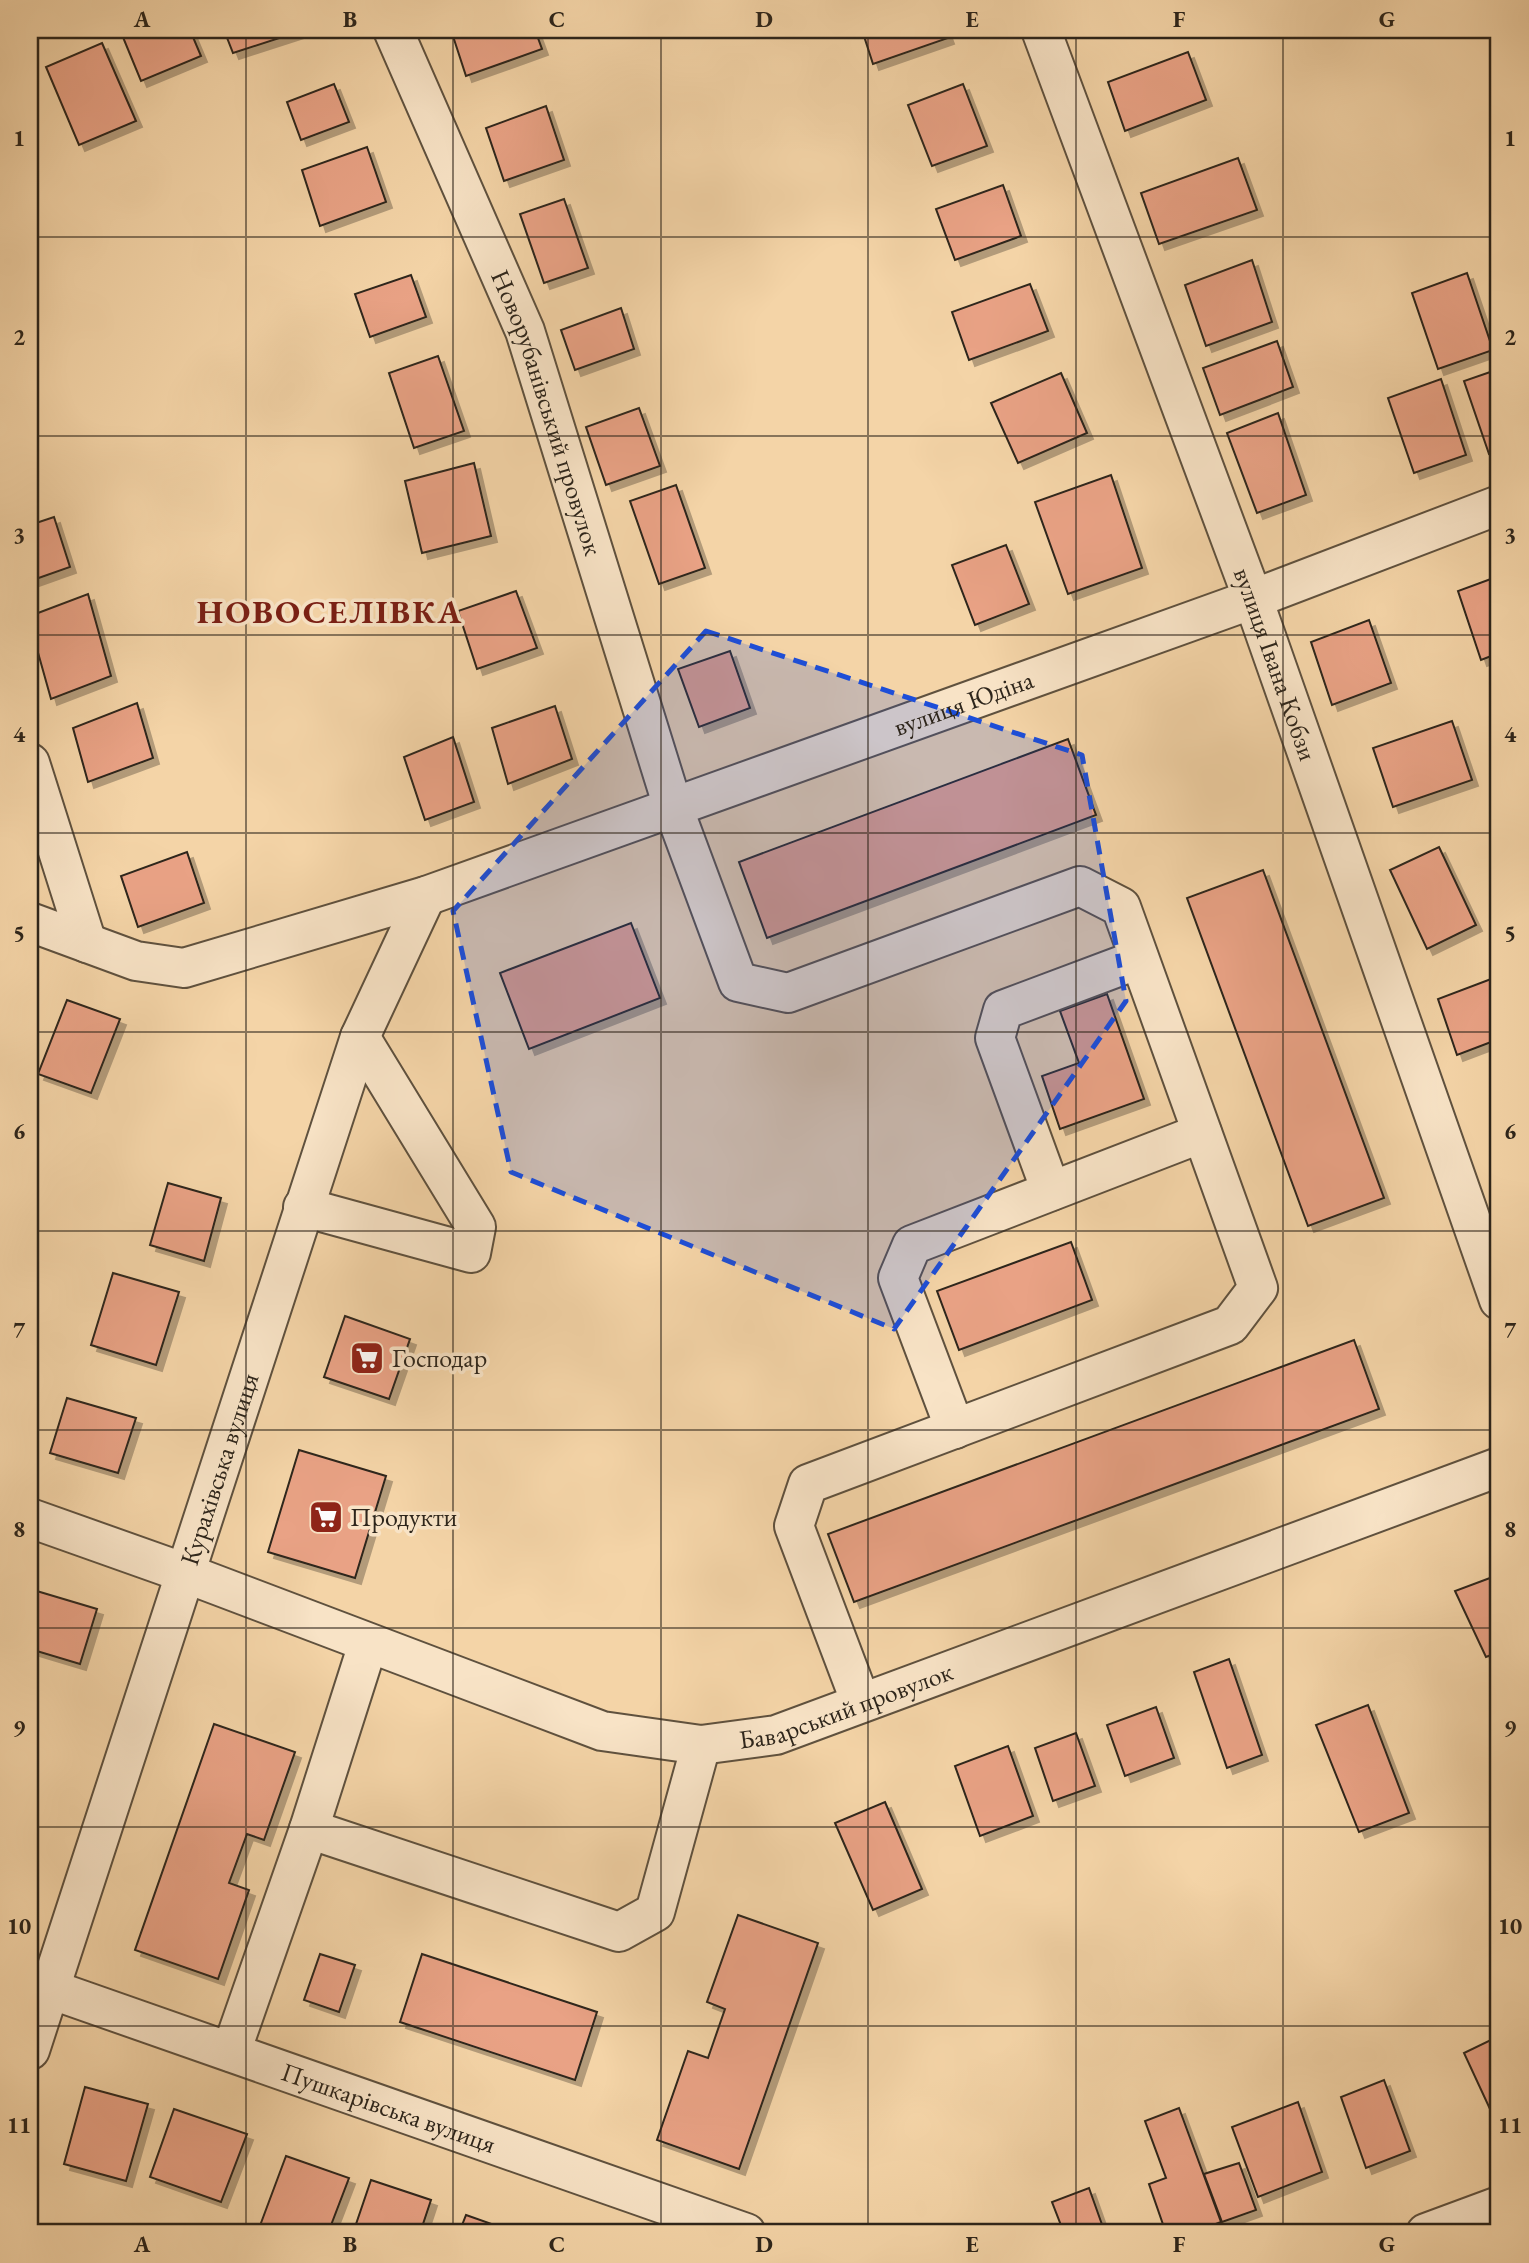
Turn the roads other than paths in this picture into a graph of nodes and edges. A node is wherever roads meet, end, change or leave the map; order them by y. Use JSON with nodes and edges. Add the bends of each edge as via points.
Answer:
{"nodes":[{"id":1,"x":393,"y":30,"type":"edge"},
{"id":2,"x":1041,"y":30,"type":"edge"},
{"id":3,"x":1499,"y":505,"type":"edge"},
{"id":4,"x":1253,"y":599,"type":"junction"},
{"id":5,"x":30,"y":764,"type":"edge"},
{"id":6,"x":673,"y":807,"type":"junction"},
{"id":7,"x":426,"y":896,"type":"junction"},
{"id":8,"x":30,"y":922,"type":"edge"},
{"id":9,"x":87,"y":943,"type":"junction"},
{"id":10,"x":1139,"y":959,"type":"junction"},
{"id":11,"x":360,"y":1037,"type":"junction"},
{"id":12,"x":1202,"y":1133,"type":"junction"},
{"id":13,"x":1051,"y":1191,"type":"junction"},
{"id":14,"x":303,"y":1207,"type":"junction"},
{"id":15,"x":1499,"y":1300,"type":"edge"},
{"id":16,"x":955,"y":1429,"type":"junction"},
{"id":17,"x":1499,"y":1467,"type":"edge"},
{"id":18,"x":30,"y":1518,"type":"edge"},
{"id":19,"x":185,"y":1573,"type":"junction"},
{"id":20,"x":368,"y":1644,"type":"junction"},
{"id":21,"x":861,"y":1703,"type":"junction"},
{"id":22,"x":701,"y":1745,"type":"junction"},
{"id":23,"x":309,"y":1829,"type":"junction"},
{"id":24,"x":39,"y":1986,"type":"edge"},
{"id":25,"x":30,"y":2050,"type":"edge"},
{"id":26,"x":231,"y":2052,"type":"junction"},
{"id":27,"x":1499,"y":2206,"type":"edge"},
{"id":28,"x":746,"y":2233,"type":"edge"},
{"id":29,"x":1426,"y":2233,"type":"edge"}],
"edges":[{"from":1,"to":6,"type":"street","name":"Новорубанівський провулок","via":[[525,331]]},
{"from":2,"to":4,"type":"street","name":"вулиця Івана Кобзи"},
{"from":3,"to":4,"type":"street","name":"вулиця Юдіна"},
{"from":4,"to":6,"type":"street","name":"вулиця Юдіна"},
{"from":4,"to":15,"type":"street","name":"вулиця Івана Кобзи"},
{"from":5,"to":9,"type":"street"},
{"from":6,"to":7,"type":"street","name":"вулиця Юдіна"},
{"from":6,"to":10,"type":"street","name":"Новорубанівський провулок","via":[[738,982],[788,993],[1080,886],[1121,907]]},
{"from":7,"to":9,"type":"street","name":"вулиця Юдіна","via":[[184,968],[136,961]]},
{"from":7,"to":11,"type":"street","name":"Курахівська вулиця"},
{"from":8,"to":9,"type":"street","name":"вулиця Юдіна"},
{"from":10,"to":12,"type":"street"},
{"from":10,"to":13,"type":"street","via":[[1003,1010],[995,1038]]},
{"from":11,"to":14,"type":"street","name":"Курахівська вулиця"},
{"from":11,"to":14,"type":"street","via":[[476,1227],[471,1253]]},
{"from":12,"to":13,"type":"street"},
{"from":12,"to":16,"type":"street","via":[[1258,1288],[1230,1325]]},
{"from":13,"to":16,"type":"street","via":[[912,1245],[898,1278]]},
{"from":14,"to":19,"type":"street","name":"Курахівська вулиця"},
{"from":16,"to":21,"type":"street","via":[[808,1484],[794,1526]]},
{"from":17,"to":21,"type":"street","name":"Баварський провулок"},
{"from":18,"to":19,"type":"street","name":"Баварський провулок"},
{"from":19,"to":20,"type":"street","name":"Баварський провулок"},
{"from":19,"to":24,"type":"street","name":"Курахівська вулиця"},
{"from":20,"to":22,"type":"street","name":"Баварський провулок","via":[[602,1731]]},
{"from":20,"to":23,"type":"street"},
{"from":21,"to":22,"type":"street","name":"Баварський провулок","via":[[776,1735]]},
{"from":22,"to":23,"type":"street","via":[[654,1912],[619,1932]]},
{"from":23,"to":26,"type":"street"},
{"from":24,"to":25,"type":"street","name":"Курахівська вулиця"},
{"from":24,"to":26,"type":"street","name":"Пушкарівська вулиця"},
{"from":26,"to":28,"type":"street","name":"Пушкарівська вулиця"},
{"from":27,"to":29,"type":"street"}]}
